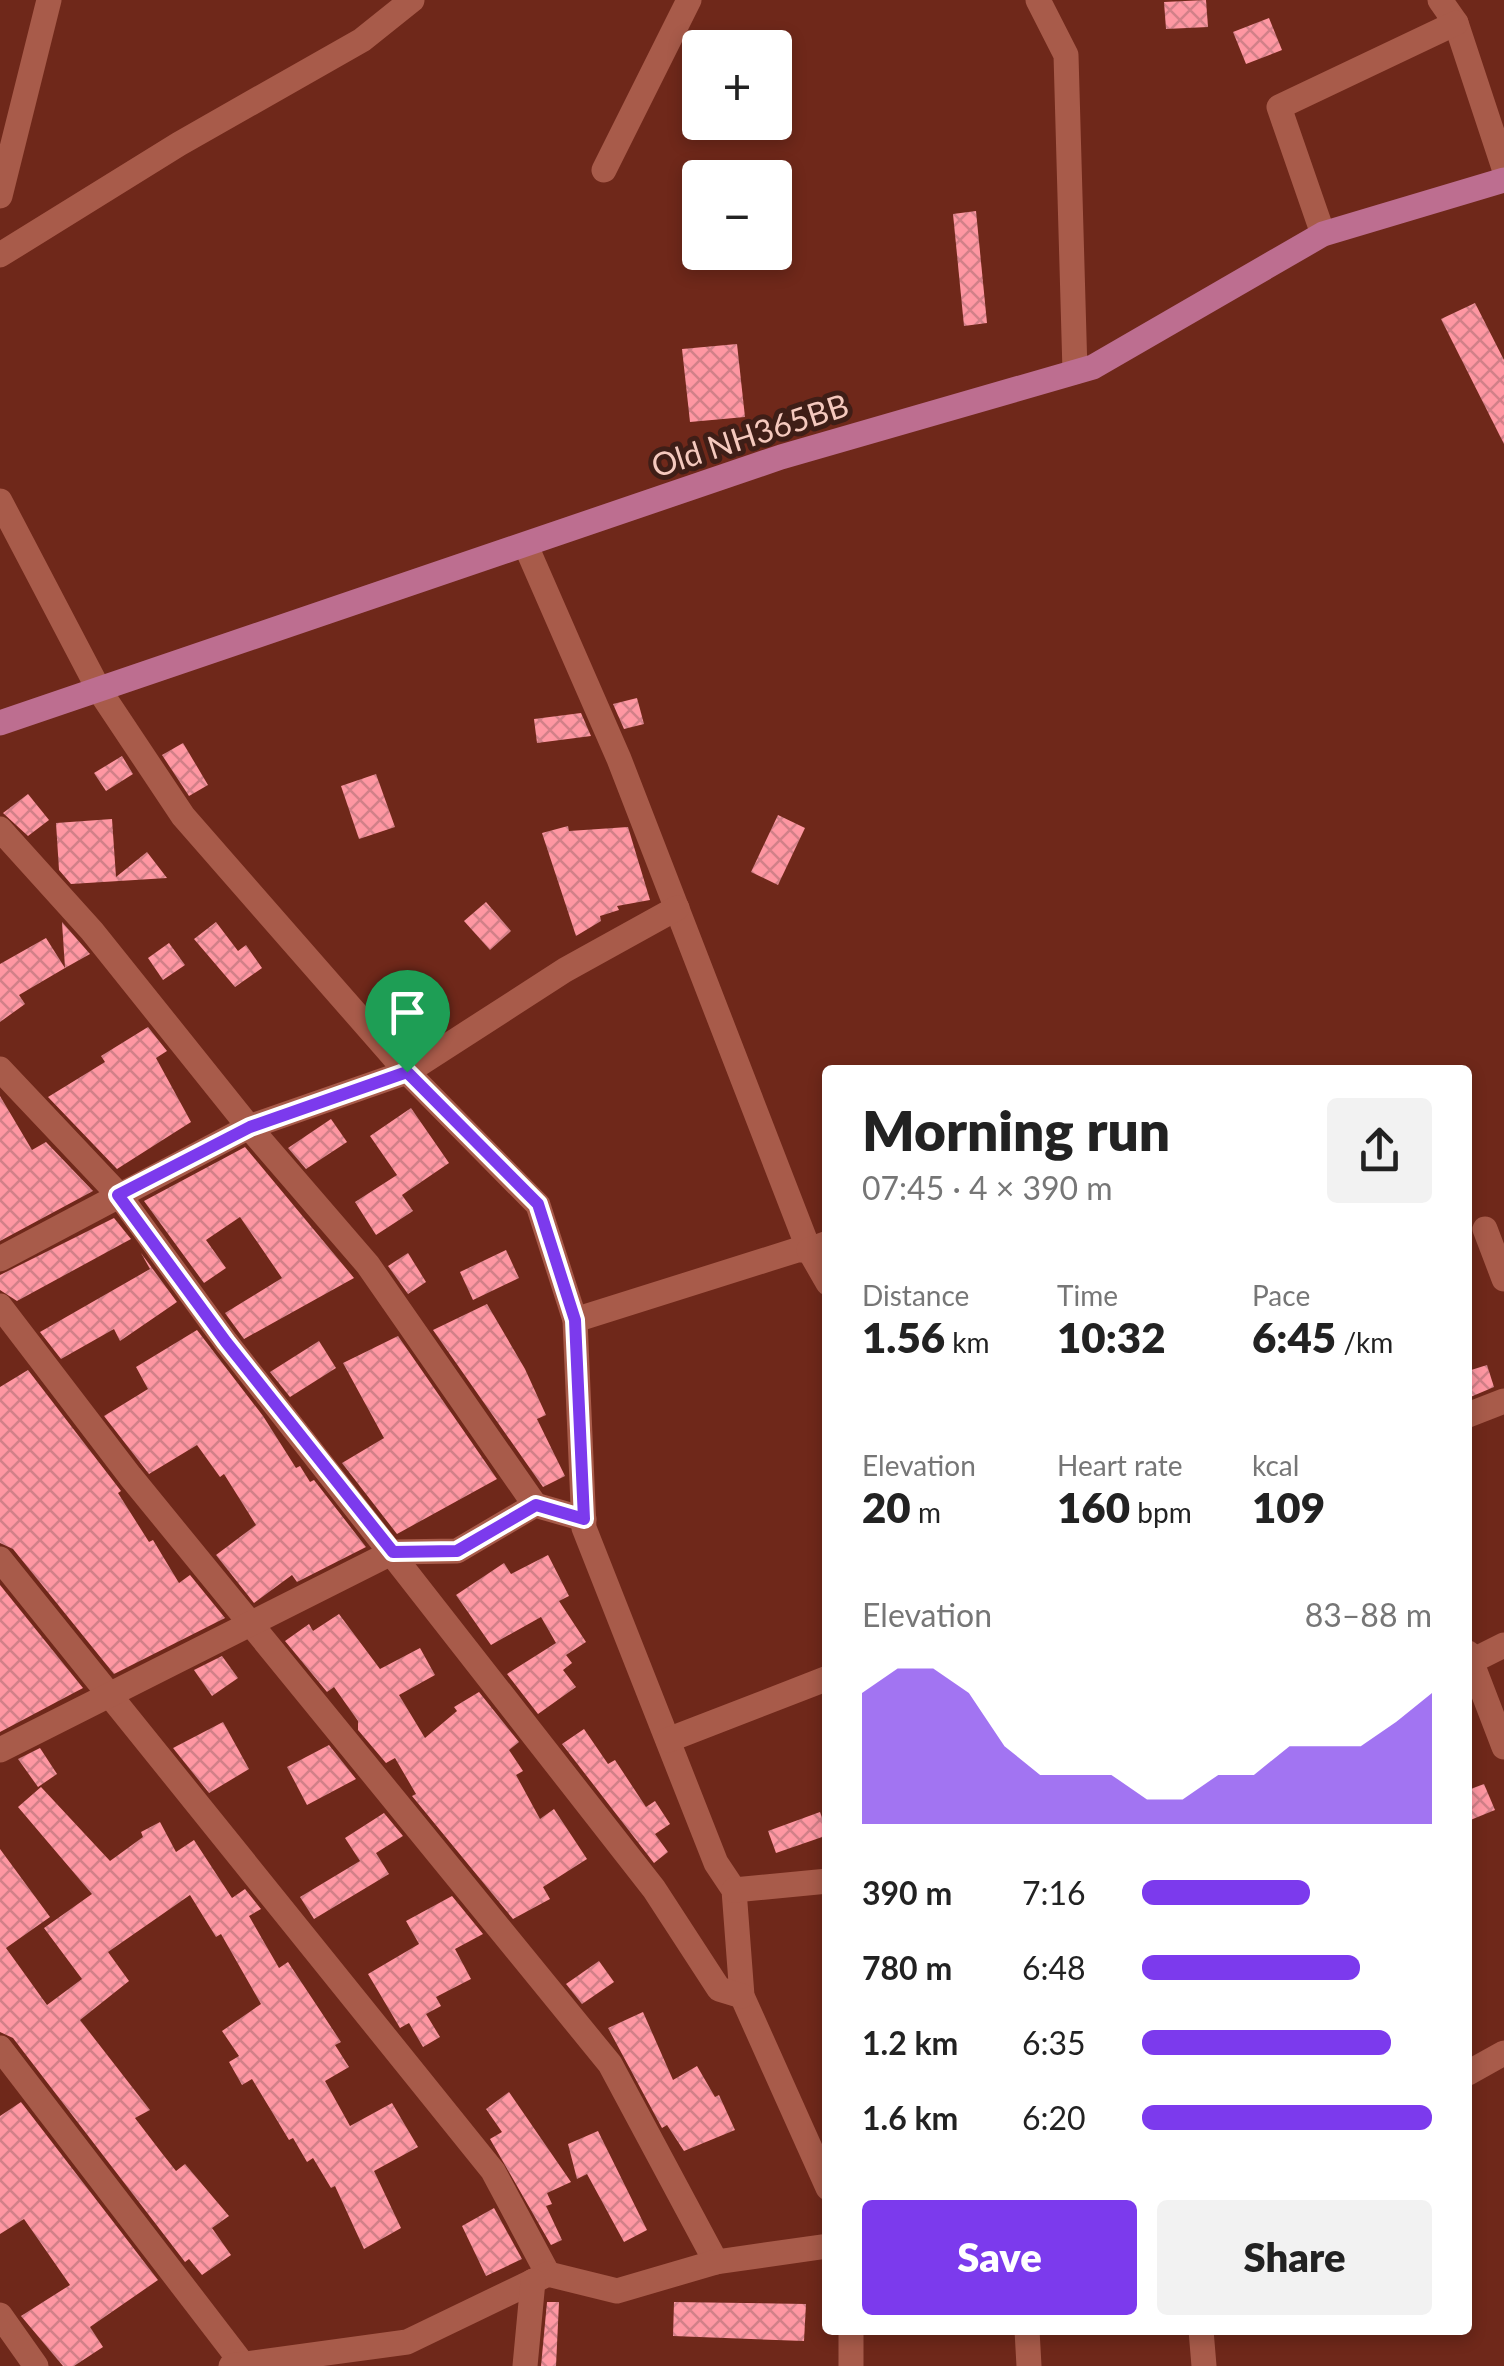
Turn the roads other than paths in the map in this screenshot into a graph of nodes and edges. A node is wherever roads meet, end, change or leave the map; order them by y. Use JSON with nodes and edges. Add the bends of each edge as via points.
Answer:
{"nodes":[{"id":1,"x":49,"y":0,"type":"edge"},
{"id":2,"x":412,"y":0,"type":"edge"},
{"id":3,"x":689,"y":0,"type":"edge"},
{"id":4,"x":1038,"y":0,"type":"edge"},
{"id":5,"x":1440,"y":0,"type":"edge"},
{"id":6,"x":1456,"y":23,"type":"junction"},
{"id":7,"x":1504,"y":168,"type":"edge"},
{"id":8,"x":604,"y":170,"type":"dead end"},
{"id":9,"x":1504,"y":180,"type":"edge"},
{"id":10,"x":0,"y":196,"type":"edge"},
{"id":11,"x":1324,"y":234,"type":"junction"},
{"id":12,"x":0,"y":255,"type":"edge"},
{"id":13,"x":1074,"y":372,"type":"junction"},
{"id":14,"x":0,"y":500,"type":"edge"},
{"id":15,"x":526,"y":546,"type":"junction"},
{"id":16,"x":99,"y":690,"type":"junction"},
{"id":17,"x":0,"y":723,"type":"edge"},
{"id":18,"x":0,"y":830,"type":"edge"},
{"id":19,"x":677,"y":908,"type":"junction"},
{"id":20,"x":0,"y":1069,"type":"edge"},
{"id":21,"x":407,"y":1072,"type":"junction"},
{"id":22,"x":250,"y":1127,"type":"junction"},
{"id":23,"x":118,"y":1195,"type":"junction"},
{"id":24,"x":1485,"y":1229,"type":"dead end"},
{"id":25,"x":818,"y":1246,"type":"edge"},
{"id":26,"x":0,"y":1259,"type":"edge"},
{"id":27,"x":1504,"y":1279,"type":"edge"},
{"id":28,"x":0,"y":1306,"type":"edge"},
{"id":29,"x":575,"y":1320,"type":"junction"},
{"id":30,"x":1504,"y":1401,"type":"edge"},
{"id":31,"x":1472,"y":1413,"type":"edge"},
{"id":32,"x":536,"y":1505,"type":"junction"},
{"id":33,"x":584,"y":1519,"type":"junction"},
{"id":34,"x":393,"y":1552,"type":"junction"},
{"id":35,"x":0,"y":1559,"type":"edge"},
{"id":36,"x":251,"y":1624,"type":"junction"},
{"id":37,"x":1504,"y":1645,"type":"edge"},
{"id":38,"x":1472,"y":1658,"type":"edge"},
{"id":39,"x":1472,"y":1667,"type":"edge"},
{"id":40,"x":822,"y":1680,"type":"edge"},
{"id":41,"x":108,"y":1694,"type":"junction"},
{"id":42,"x":668,"y":1740,"type":"junction"},
{"id":43,"x":1504,"y":1747,"type":"edge"},
{"id":44,"x":0,"y":1750,"type":"edge"},
{"id":45,"x":822,"y":1882,"type":"edge"},
{"id":46,"x":734,"y":1890,"type":"junction"},
{"id":47,"x":742,"y":1996,"type":"junction"},
{"id":48,"x":0,"y":2048,"type":"edge"},
{"id":49,"x":1504,"y":2053,"type":"edge"},
{"id":50,"x":1472,"y":2071,"type":"edge"},
{"id":51,"x":822,"y":2175,"type":"edge"},
{"id":52,"x":822,"y":2247,"type":"edge"},
{"id":53,"x":716,"y":2262,"type":"junction"},
{"id":54,"x":540,"y":2277,"type":"junction"},
{"id":55,"x":0,"y":2315,"type":"edge"},
{"id":56,"x":851,"y":2335,"type":"edge"},
{"id":57,"x":1027,"y":2335,"type":"edge"},
{"id":58,"x":1202,"y":2335,"type":"edge"},
{"id":59,"x":236,"y":2364,"type":"edge"},
{"id":60,"x":36,"y":2366,"type":"edge"},
{"id":61,"x":525,"y":2366,"type":"edge"},
{"id":62,"x":851,"y":2366,"type":"edge"},
{"id":63,"x":1030,"y":2366,"type":"edge"},
{"id":64,"x":1204,"y":2366,"type":"edge"}],
"edges":[{"from":1,"to":10,"type":"street"},
{"from":2,"to":12,"type":"street","via":[[362,40]]},
{"from":3,"to":8,"type":"street"},
{"from":4,"to":13,"type":"street","via":[[1066,54]]},
{"from":5,"to":6,"type":"street"},
{"from":6,"to":7,"type":"street"},
{"from":6,"to":11,"type":"street","via":[[1279,107]]},
{"from":9,"to":11,"type":"main road","name":"Old NH365BB"},
{"from":11,"to":13,"type":"main road","name":"Old NH365BB"},
{"from":13,"to":15,"type":"main road","name":"Old NH365BB","via":[[780,457]]},
{"from":14,"to":16,"type":"street"},
{"from":15,"to":16,"type":"main road","name":"Old NH365BB"},
{"from":15,"to":19,"type":"street"},
{"from":16,"to":17,"type":"main road","name":"Old NH365BB"},
{"from":16,"to":21,"type":"street","via":[[183,816]]},
{"from":18,"to":22,"type":"street","via":[[92,931]]},
{"from":19,"to":21,"type":"street","via":[[565,970]]},
{"from":19,"to":25,"type":"street"},
{"from":20,"to":23,"type":"street"},
{"from":21,"to":22,"type":"street"},
{"from":21,"to":29,"type":"street","via":[[538,1204]]},
{"from":22,"to":23,"type":"street"},
{"from":22,"to":32,"type":"street","via":[[368,1265]]},
{"from":23,"to":26,"type":"street"},
{"from":23,"to":34,"type":"street"},
{"from":24,"to":27,"type":"street"},
{"from":25,"to":29,"type":"street"},
{"from":28,"to":36,"type":"street"},
{"from":29,"to":33,"type":"street"},
{"from":30,"to":31,"type":"street"},
{"from":32,"to":33,"type":"street"},
{"from":32,"to":34,"type":"street","via":[[457,1551]]},
{"from":33,"to":42,"type":"street"},
{"from":34,"to":36,"type":"street"},
{"from":34,"to":47,"type":"street","via":[[654,1889],[719,1988]]},
{"from":35,"to":41,"type":"street"},
{"from":36,"to":41,"type":"street"},
{"from":36,"to":53,"type":"street","via":[[610,2064]]},
{"from":37,"to":38,"type":"street"},
{"from":39,"to":43,"type":"street"},
{"from":40,"to":42,"type":"street"},
{"from":41,"to":44,"type":"street"},
{"from":41,"to":54,"type":"street","via":[[492,2170]]},
{"from":42,"to":46,"type":"street","via":[[716,1862]]},
{"from":45,"to":46,"type":"street"},
{"from":46,"to":47,"type":"street"},
{"from":47,"to":51,"type":"street"},
{"from":48,"to":59,"type":"street"},
{"from":49,"to":50,"type":"street"},
{"from":52,"to":53,"type":"street"},
{"from":53,"to":54,"type":"street","via":[[618,2292]]},
{"from":54,"to":59,"type":"street","via":[[407,2342]]},
{"from":54,"to":61,"type":"street"},
{"from":55,"to":60,"type":"street"},
{"from":56,"to":62,"type":"street"},
{"from":57,"to":63,"type":"street"},
{"from":58,"to":64,"type":"street"}]}
